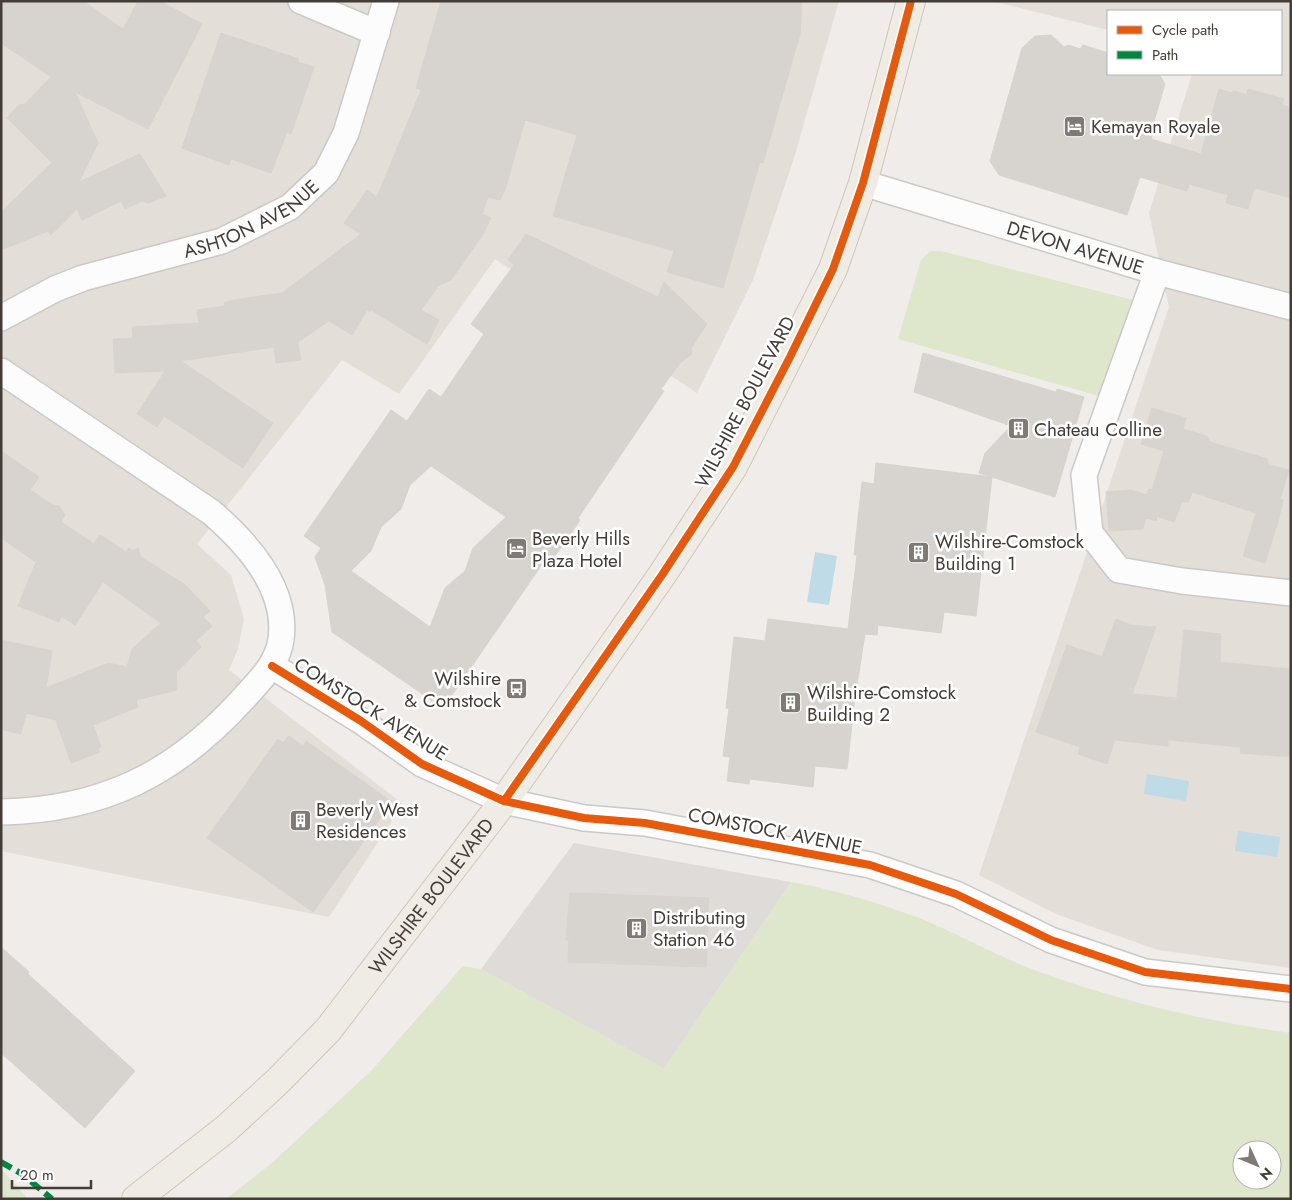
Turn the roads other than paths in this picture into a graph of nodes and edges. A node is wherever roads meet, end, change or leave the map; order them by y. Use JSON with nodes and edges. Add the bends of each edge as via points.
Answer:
{"nodes":[{"id":1,"x":301,"y":1,"type":"edge"},
{"id":2,"x":386,"y":1,"type":"edge"},
{"id":3,"x":911,"y":1,"type":"edge"},
{"id":4,"x":376,"y":33,"type":"junction"},
{"id":5,"x":863,"y":183,"type":"junction"},
{"id":6,"x":1157,"y":272,"type":"junction"},
{"id":7,"x":1291,"y":307,"type":"edge"},
{"id":8,"x":1,"y":318,"type":"edge"},
{"id":9,"x":1,"y":372,"type":"edge"},
{"id":10,"x":1291,"y":593,"type":"edge"},
{"id":11,"x":272,"y":666,"type":"junction"},
{"id":12,"x":504,"y":801,"type":"junction"},
{"id":13,"x":1,"y":812,"type":"edge"},
{"id":14,"x":1291,"y":988,"type":"edge"},
{"id":15,"x":136,"y":1199,"type":"edge"}],
"edges":[{"from":1,"to":4,"type":"street"},
{"from":2,"to":4,"type":"street","name":"ASHTON AVENUE"},
{"from":3,"to":5,"type":"main road","name":"WILSHIRE BOULEVARD"},
{"from":4,"to":8,"type":"street","name":"ASHTON AVENUE","via":[[346,133],[326,173],[290,207],[222,242],[83,278]]},
{"from":5,"to":6,"type":"street","name":"DEVON AVENUE"},
{"from":5,"to":12,"type":"main road","name":"WILSHIRE BOULEVARD","via":[[833,269],[733,467],[662,575]]},
{"from":6,"to":7,"type":"street","name":"DEVON AVENUE"},
{"from":6,"to":10,"type":"street","via":[[1084,475],[1090,532],[1119,570],[1182,581]]},
{"from":9,"to":11,"type":"street","name":"COMSTOCK AVENUE","via":[[211,512],[235,533],[257,559],[273,588],[280,614],[281,639]]},
{"from":11,"to":12,"type":"street","name":"COMSTOCK AVENUE","via":[[361,721],[422,764]]},
{"from":11,"to":13,"type":"street","via":[[221,723],[162,769],[132,786],[70,806]]},
{"from":12,"to":14,"type":"street","name":"COMSTOCK AVENUE","via":[[584,818],[645,823],[870,866],[956,894],[1051,940],[1145,972]]},
{"from":12,"to":15,"type":"main road","name":"WILSHIRE BOULEVARD","via":[[328,1030],[227,1128]]}]}
